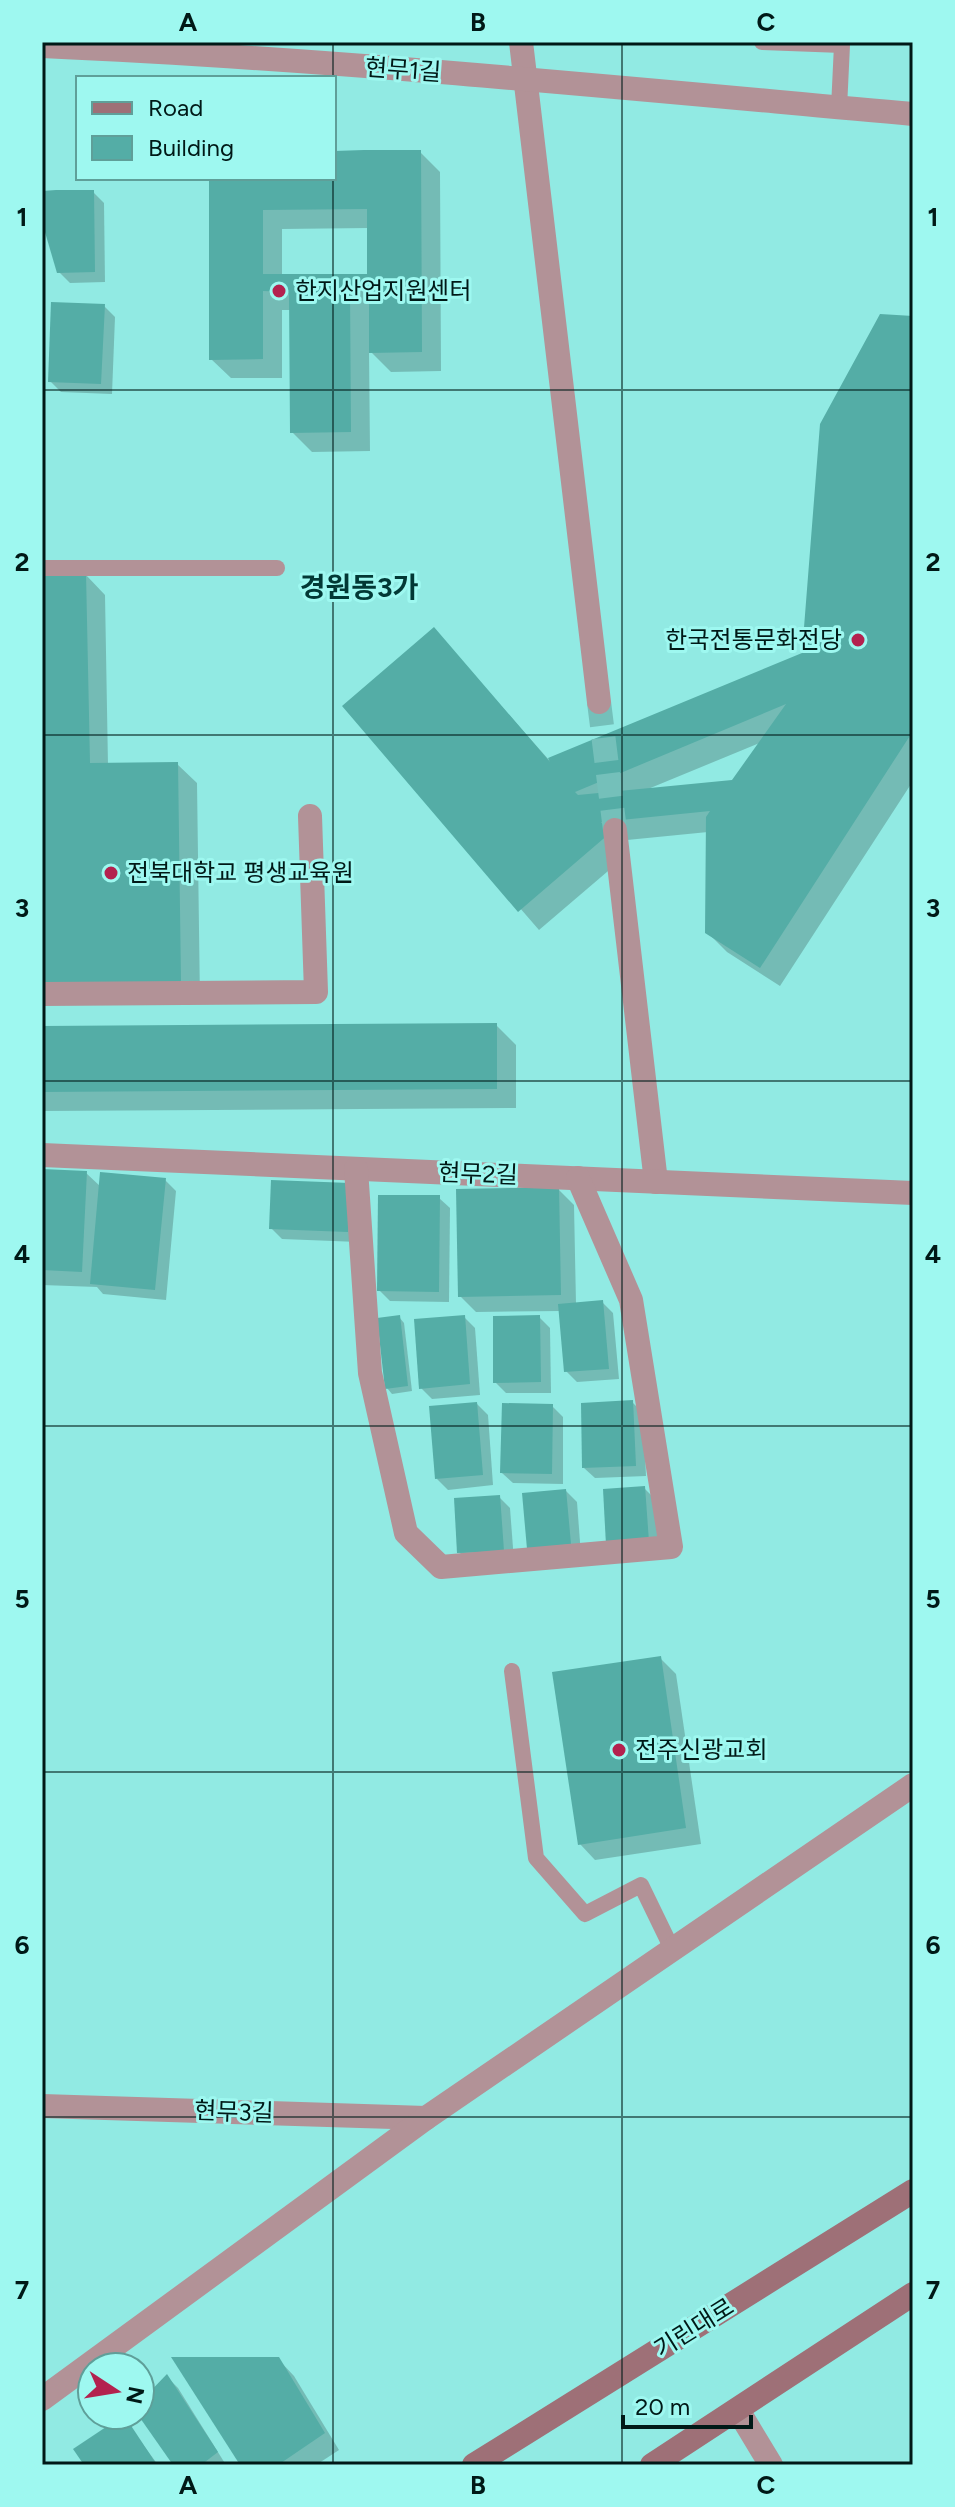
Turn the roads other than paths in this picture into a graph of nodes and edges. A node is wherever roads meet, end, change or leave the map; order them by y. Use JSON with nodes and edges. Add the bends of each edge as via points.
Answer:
{"nodes":[{"id":1,"x":521,"y":42,"type":"edge"},
{"id":2,"x":762,"y":42,"type":"edge"},
{"id":3,"x":42,"y":46,"type":"edge"},
{"id":4,"x":260,"y":50,"type":"edge"},
{"id":5,"x":525,"y":79,"type":"junction"},
{"id":6,"x":839,"y":108,"type":"junction"},
{"id":7,"x":913,"y":114,"type":"edge"},
{"id":8,"x":42,"y":568,"type":"edge"},
{"id":9,"x":277,"y":568,"type":"dead end"},
{"id":10,"x":599,"y":702,"type":"tunnel mouth"},
{"id":11,"x":310,"y":816,"type":"dead end"},
{"id":12,"x":615,"y":830,"type":"tunnel mouth"},
{"id":13,"x":42,"y":994,"type":"edge"},
{"id":14,"x":42,"y":1155,"type":"edge"},
{"id":15,"x":356,"y":1169,"type":"junction"},
{"id":16,"x":578,"y":1178,"type":"junction"},
{"id":17,"x":656,"y":1182,"type":"junction"},
{"id":18,"x":913,"y":1193,"type":"edge"},
{"id":19,"x":512,"y":1671,"type":"dead end"},
{"id":20,"x":913,"y":1785,"type":"edge"},
{"id":21,"x":673,"y":1951,"type":"junction"},
{"id":22,"x":42,"y":2106,"type":"edge"},
{"id":23,"x":426,"y":2118,"type":"junction"},
{"id":24,"x":913,"y":2191,"type":"edge"},
{"id":25,"x":913,"y":2294,"type":"edge"},
{"id":26,"x":42,"y":2399,"type":"edge"},
{"id":27,"x":739,"y":2412,"type":"junction"},
{"id":28,"x":474,"y":2465,"type":"edge"},
{"id":29,"x":652,"y":2465,"type":"edge"},
{"id":30,"x":771,"y":2465,"type":"edge"}],
"edges":[{"from":1,"to":5,"type":"street"},
{"from":2,"to":6,"type":"lane","via":[[842,45]]},
{"from":3,"to":4,"type":"street","name":"현무1길"},
{"from":4,"to":5,"type":"street","name":"현무1길"},
{"from":5,"to":6,"type":"street","name":"현무1길"},
{"from":5,"to":10,"type":"street"},
{"from":6,"to":7,"type":"street","name":"현무1길"},
{"from":8,"to":9,"type":"lane"},
{"from":11,"to":13,"type":"street","via":[[316,992]]},
{"from":12,"to":17,"type":"street"},
{"from":14,"to":15,"type":"street","name":"현무2길"},
{"from":15,"to":16,"type":"street","name":"현무2길"},
{"from":15,"to":16,"type":"street","via":[[370,1373],[406,1533],[441,1567],[671,1547],[631,1300]]},
{"from":16,"to":17,"type":"street","name":"현무2길"},
{"from":17,"to":18,"type":"street","name":"현무2길"},
{"from":19,"to":21,"type":"lane","via":[[536,1858],[585,1914],[641,1885]]},
{"from":20,"to":21,"type":"street"},
{"from":21,"to":23,"type":"street"},
{"from":22,"to":23,"type":"street","name":"현무3길"},
{"from":23,"to":26,"type":"street"},
{"from":24,"to":28,"type":"street","name":"기린대로"},
{"from":25,"to":27,"type":"street"},
{"from":27,"to":29,"type":"street"},
{"from":27,"to":30,"type":"street"}]}
